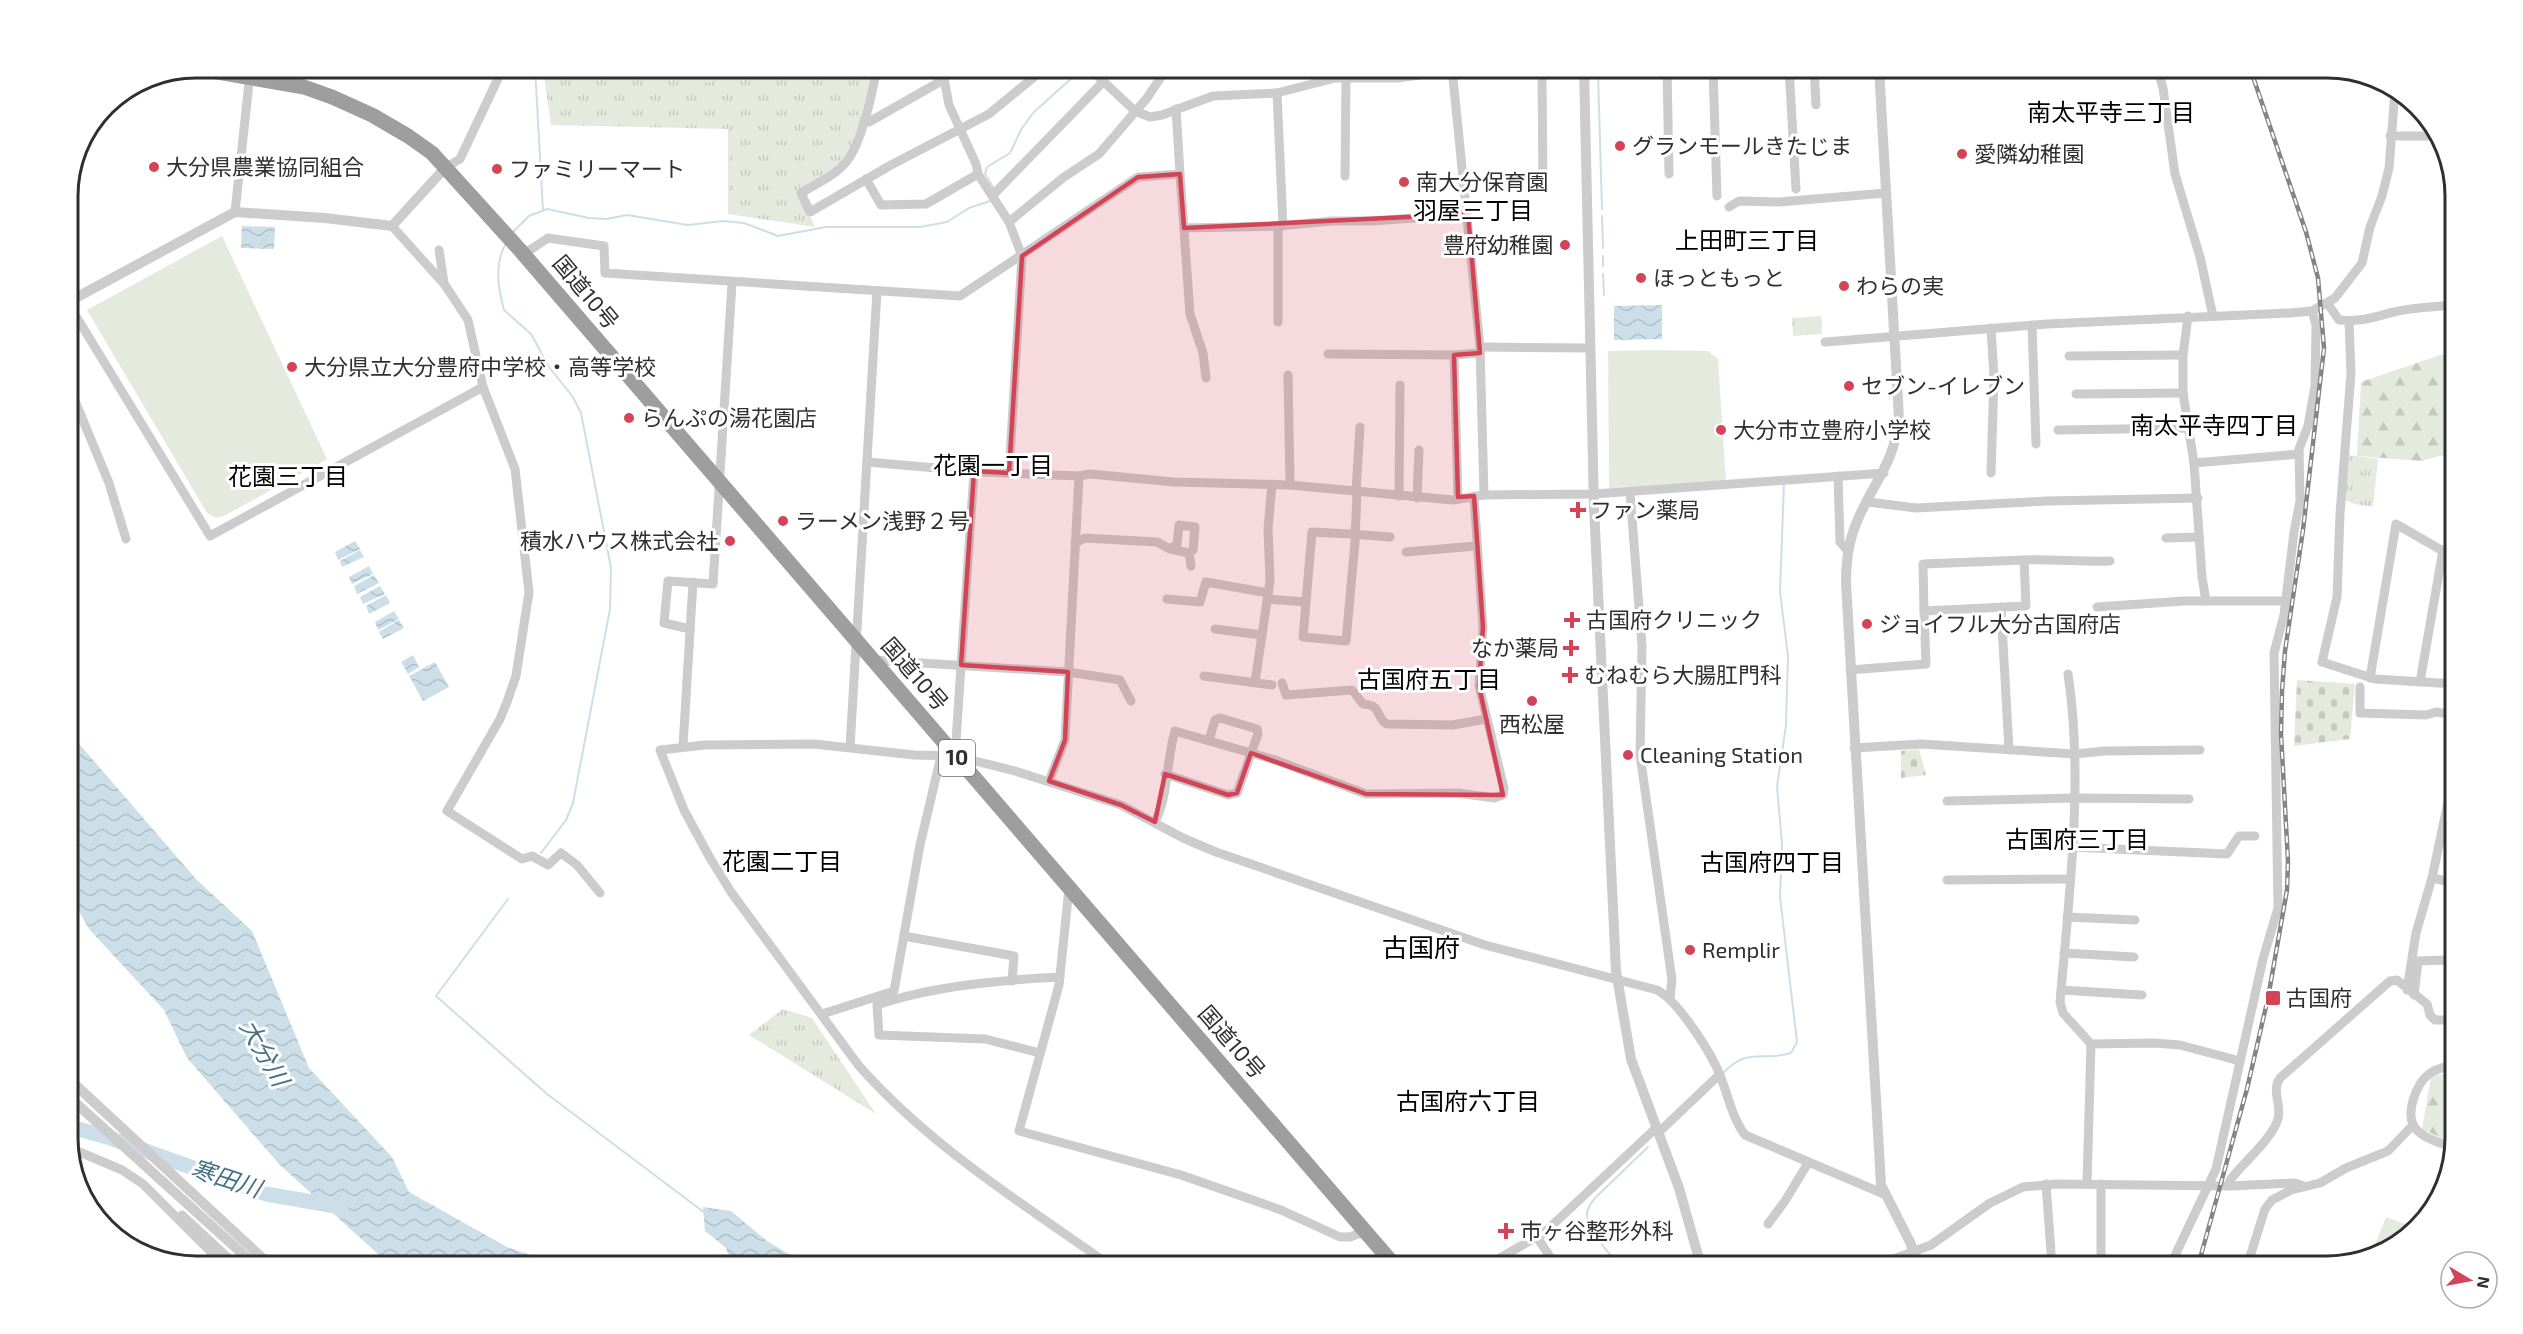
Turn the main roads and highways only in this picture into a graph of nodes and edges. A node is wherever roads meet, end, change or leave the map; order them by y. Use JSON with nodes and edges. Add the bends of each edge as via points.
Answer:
{"nodes":[{"id":1,"x":215,"y":78,"type":"edge"},
{"id":2,"x":252,"y":78,"type":"edge"},
{"id":3,"x":446,"y":168,"type":"junction"},
{"id":4,"x":1387,"y":1256,"type":"edge"}],
"edges":[{"from":1,"to":3,"type":"highway","name":"国道10号","number":"10","via":[[301,95],[329,105],[400,139]]},
{"from":2,"to":3,"type":"highway","name":"国道10号","number":"10","via":[[332,96],[408,136]]},
{"from":3,"to":4,"type":"highway","name":"国道10号","number":"10","via":[[873,660],[948,756],[1069,888]]}]}
